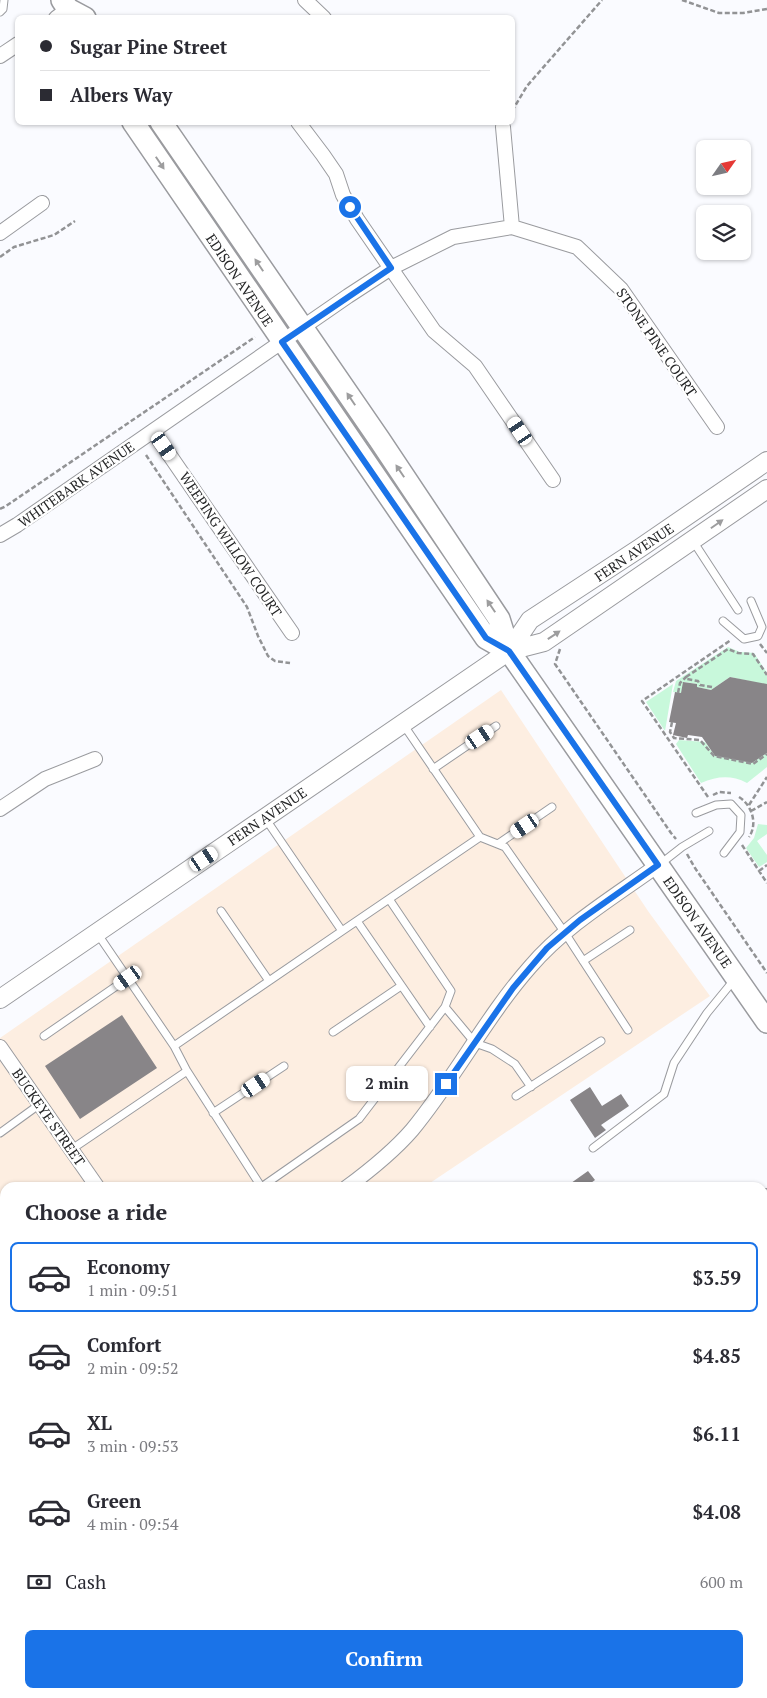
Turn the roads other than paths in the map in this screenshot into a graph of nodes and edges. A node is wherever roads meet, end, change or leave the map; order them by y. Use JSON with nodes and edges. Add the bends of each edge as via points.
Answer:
{"nodes":[{"id":1,"x":4,"y":0,"type":"edge"},
{"id":2,"x":306,"y":0,"type":"edge"},
{"id":3,"x":0,"y":12,"type":"edge"},
{"id":4,"x":321,"y":15,"type":"edge"},
{"id":5,"x":15,"y":46,"type":"edge"},
{"id":6,"x":0,"y":56,"type":"edge"},
{"id":7,"x":135,"y":125,"type":"edge"},
{"id":8,"x":163,"y":125,"type":"edge"},
{"id":9,"x":300,"y":125,"type":"edge"},
{"id":10,"x":503,"y":127,"type":"dead end"},
{"id":11,"x":42,"y":203,"type":"dead end"},
{"id":12,"x":512,"y":227,"type":"junction"},
{"id":13,"x":0,"y":233,"type":"edge"},
{"id":14,"x":391,"y":268,"type":"junction"},
{"id":15,"x":302,"y":328,"type":"junction"},
{"id":16,"x":282,"y":342,"type":"junction"},
{"id":17,"x":717,"y":427,"type":"dead end"},
{"id":18,"x":153,"y":431,"type":"junction"},
{"id":19,"x":767,"y":461,"type":"edge"},
{"id":20,"x":553,"y":480,"type":"dead end"},
{"id":21,"x":767,"y":489,"type":"edge"},
{"id":22,"x":0,"y":535,"type":"edge"},
{"id":23,"x":692,"y":541,"type":"junction"},
{"id":24,"x":751,"y":601,"type":"dead end"},
{"id":25,"x":738,"y":610,"type":"dead end"},
{"id":26,"x":723,"y":621,"type":"dead end"},
{"id":27,"x":292,"y":633,"type":"dead end"},
{"id":28,"x":509,"y":651,"type":"junction"},
{"id":29,"x":403,"y":723,"type":"junction"},
{"id":30,"x":496,"y":726,"type":"dead end"},
{"id":31,"x":96,"y":759,"type":"dead end"},
{"id":32,"x":433,"y":768,"type":"junction"},
{"id":33,"x":552,"y":807,"type":"dead end"},
{"id":34,"x":0,"y":810,"type":"edge"},
{"id":35,"x":696,"y":812,"type":"dead end"},
{"id":36,"x":265,"y":817,"type":"junction"},
{"id":37,"x":709,"y":831,"type":"dead end"},
{"id":38,"x":480,"y":837,"type":"junction"},
{"id":39,"x":498,"y":844,"type":"junction"},
{"id":40,"x":724,"y":853,"type":"dead end"},
{"id":41,"x":658,"y":865,"type":"junction"},
{"id":42,"x":389,"y":899,"type":"junction"},
{"id":43,"x":221,"y":911,"type":"dead end"},
{"id":44,"x":357,"y":921,"type":"junction"},
{"id":45,"x":630,"y":930,"type":"dead end"},
{"id":46,"x":342,"y":931,"type":"junction"},
{"id":47,"x":97,"y":932,"type":"junction"},
{"id":48,"x":565,"y":932,"type":"junction"},
{"id":49,"x":583,"y":961,"type":"junction"},
{"id":50,"x":128,"y":978,"type":"junction"},
{"id":51,"x":736,"y":978,"type":"junction"},
{"id":52,"x":269,"y":981,"type":"junction"},
{"id":53,"x":401,"y":986,"type":"junction"},
{"id":54,"x":0,"y":999,"type":"edge"},
{"id":55,"x":445,"y":1007,"type":"junction"},
{"id":56,"x":762,"y":1011,"type":"edge"},
{"id":57,"x":430,"y":1027,"type":"junction"},
{"id":58,"x":628,"y":1030,"type":"dead end"},
{"id":59,"x":333,"y":1032,"type":"dead end"},
{"id":60,"x":44,"y":1036,"type":"dead end"},
{"id":61,"x":601,"y":1041,"type":"dead end"},
{"id":62,"x":474,"y":1043,"type":"junction"},
{"id":63,"x":174,"y":1046,"type":"junction"},
{"id":64,"x":0,"y":1047,"type":"edge"},
{"id":65,"x":284,"y":1066,"type":"dead end"},
{"id":66,"x":186,"y":1071,"type":"junction"},
{"id":67,"x":531,"y":1087,"type":"junction"},
{"id":68,"x":516,"y":1096,"type":"dead end"},
{"id":69,"x":40,"y":1104,"type":"junction"},
{"id":70,"x":213,"y":1113,"type":"junction"},
{"id":71,"x":0,"y":1133,"type":"edge"},
{"id":72,"x":593,"y":1148,"type":"dead end"},
{"id":73,"x":72,"y":1149,"type":"junction"},
{"id":74,"x":94,"y":1182,"type":"edge"},
{"id":75,"x":258,"y":1182,"type":"edge"},
{"id":76,"x":268,"y":1182,"type":"edge"},
{"id":77,"x":353,"y":1182,"type":"edge"}],
"edges":[{"from":1,"to":3,"type":"lane"},
{"from":2,"to":4,"type":"street"},
{"from":5,"to":6,"type":"street"},
{"from":7,"to":16,"type":"main road","name":"EDISON AVENUE","one_way":true},
{"from":15,"to":8,"type":"main road","name":"EDISON AVENUE","one_way":true},
{"from":9,"to":14,"type":"street","via":[[336,174],[343,195],[357,219]]},
{"from":10,"to":12,"type":"street"},
{"from":11,"to":13,"type":"street"},
{"from":12,"to":14,"type":"street","name":"WHITEBARK AVENUE","via":[[453,237]]},
{"from":12,"to":17,"type":"street","name":"STONE PINE COURT","via":[[577,247],[621,289]]},
{"from":14,"to":15,"type":"street","name":"WHITEBARK AVENUE"},
{"from":14,"to":20,"type":"street","via":[[434,331],[475,366]]},
{"from":15,"to":16,"type":"street","name":"WHITEBARK AVENUE"},
{"from":28,"to":15,"type":"main road","name":"EDISON AVENUE","one_way":true,"via":[[499,619]]},
{"from":16,"to":18,"type":"street","name":"WHITEBARK AVENUE"},
{"from":16,"to":28,"type":"main road","name":"EDISON AVENUE","via":[[486,638]]},
{"from":18,"to":22,"type":"street","name":"WHITEBARK AVENUE"},
{"from":18,"to":27,"type":"street","name":"WEEPING WILLOW COURT"},
{"from":19,"to":28,"type":"street","name":"FERN AVENUE","via":[[530,620]]},
{"from":23,"to":21,"type":"street","name":"FERN AVENUE","one_way":true},
{"from":23,"to":25,"type":"lane"},
{"from":28,"to":23,"type":"street","name":"FERN AVENUE","one_way":true,"via":[[544,642]]},
{"from":24,"to":26,"type":"lane","via":[[762,627],[758,636],[744,639]]},
{"from":28,"to":29,"type":"street","name":"FERN AVENUE"},
{"from":28,"to":41,"type":"main road","name":"EDISON AVENUE"},
{"from":29,"to":32,"type":"lane"},
{"from":29,"to":36,"type":"street","name":"FERN AVENUE"},
{"from":30,"to":32,"type":"lane"},
{"from":31,"to":34,"type":"street","via":[[45,779]]},
{"from":32,"to":38,"type":"lane"},
{"from":33,"to":39,"type":"lane"},
{"from":35,"to":40,"type":"lane","via":[[731,804],[741,814],[740,832]]},
{"from":36,"to":46,"type":"lane"},
{"from":36,"to":47,"type":"street","name":"FERN AVENUE"},
{"from":37,"to":41,"type":"lane"},
{"from":38,"to":39,"type":"lane"},
{"from":38,"to":42,"type":"lane"},
{"from":39,"to":48,"type":"lane","via":[[505,847]]},
{"from":41,"to":48,"type":"street"},
{"from":41,"to":51,"type":"main road","name":"EDISON AVENUE"},
{"from":42,"to":44,"type":"lane"},
{"from":42,"to":55,"type":"lane","via":[[451,991]]},
{"from":43,"to":52,"type":"lane"},
{"from":44,"to":46,"type":"lane"},
{"from":44,"to":53,"type":"lane"},
{"from":45,"to":49,"type":"lane"},
{"from":46,"to":52,"type":"lane"},
{"from":47,"to":50,"type":"lane"},
{"from":47,"to":54,"type":"street","name":"FERN AVENUE"},
{"from":48,"to":49,"type":"lane"},
{"from":48,"to":62,"type":"street","via":[[529,968]]},
{"from":49,"to":58,"type":"lane"},
{"from":50,"to":60,"type":"lane"},
{"from":50,"to":63,"type":"lane"},
{"from":51,"to":56,"type":"main road","name":"EDISON AVENUE"},
{"from":51,"to":72,"type":"lane","via":[[707,1013],[674,1063],[664,1094]]},
{"from":52,"to":63,"type":"lane"},
{"from":53,"to":57,"type":"lane"},
{"from":53,"to":59,"type":"lane"},
{"from":55,"to":57,"type":"lane"},
{"from":55,"to":62,"type":"lane"},
{"from":57,"to":76,"type":"lane","via":[[359,1119]]},
{"from":61,"to":67,"type":"lane"},
{"from":62,"to":67,"type":"lane","via":[[492,1049],[515,1064]]},
{"from":62,"to":77,"type":"street","via":[[410,1132]]},
{"from":63,"to":66,"type":"lane"},
{"from":64,"to":69,"type":"street","name":"BUCKEYE STREET"},
{"from":65,"to":70,"type":"lane"},
{"from":66,"to":70,"type":"lane"},
{"from":66,"to":73,"type":"lane"},
{"from":67,"to":68,"type":"lane"},
{"from":69,"to":71,"type":"lane"},
{"from":69,"to":73,"type":"street","name":"BUCKEYE STREET"},
{"from":70,"to":75,"type":"lane"},
{"from":73,"to":74,"type":"street","name":"BUCKEYE STREET"}]}
